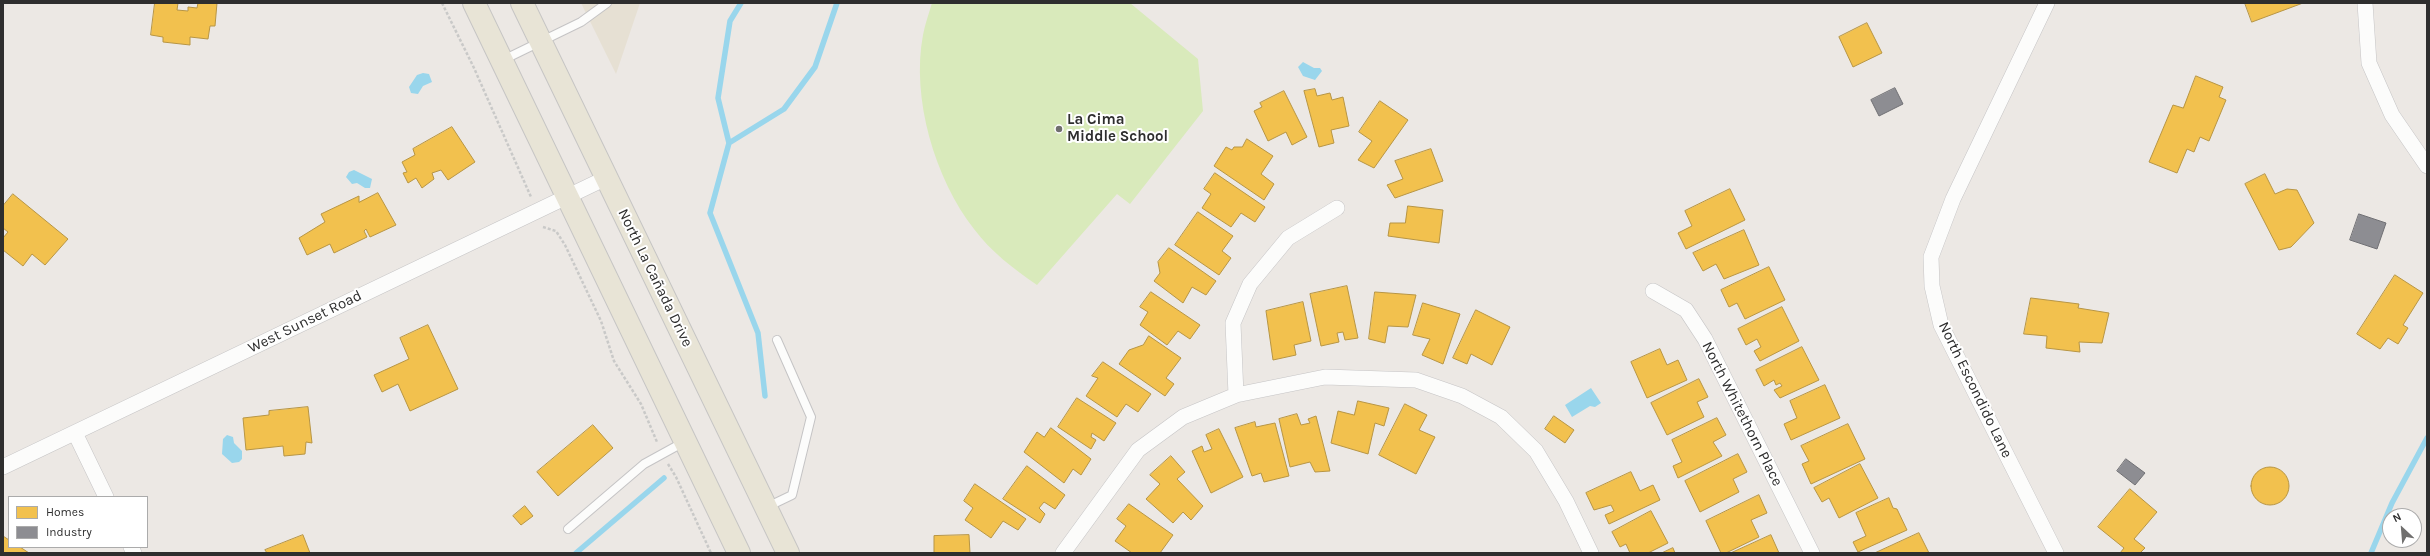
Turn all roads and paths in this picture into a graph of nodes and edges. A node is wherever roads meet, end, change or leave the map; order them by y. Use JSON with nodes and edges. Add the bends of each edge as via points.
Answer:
{"nodes":[{"id":1,"x":442,"y":3,"type":"edge"},
{"id":2,"x":474,"y":3,"type":"edge"},
{"id":3,"x":522,"y":3,"type":"edge"},
{"id":4,"x":607,"y":3,"type":"edge"},
{"id":5,"x":2047,"y":3,"type":"edge"},
{"id":6,"x":2365,"y":3,"type":"edge"},
{"id":7,"x":542,"y":42,"type":"junction"},
{"id":8,"x":502,"y":61,"type":"junction"},
{"id":9,"x":2427,"y":166,"type":"edge"},
{"id":10,"x":606,"y":178,"type":"junction"},
{"id":11,"x":567,"y":196,"type":"junction"},
{"id":12,"x":1337,"y":208,"type":"dead end"},
{"id":13,"x":536,"y":212,"type":"junction"},
{"id":14,"x":1653,"y":291,"type":"dead end"},
{"id":15,"x":777,"y":340,"type":"dead end"},
{"id":16,"x":1236,"y":395,"type":"junction"},
{"id":17,"x":75,"y":433,"type":"junction"},
{"id":18,"x":685,"y":441,"type":"junction"},
{"id":19,"x":662,"y":454,"type":"junction"},
{"id":20,"x":3,"y":467,"type":"edge"},
{"id":21,"x":106,"y":496,"type":"edge"},
{"id":22,"x":766,"y":507,"type":"junction"},
{"id":23,"x":568,"y":529,"type":"dead end"},
{"id":24,"x":710,"y":553,"type":"edge"},
{"id":25,"x":739,"y":553,"type":"edge"},
{"id":26,"x":788,"y":553,"type":"edge"},
{"id":27,"x":1063,"y":553,"type":"edge"},
{"id":28,"x":1591,"y":553,"type":"edge"},
{"id":29,"x":1812,"y":553,"type":"edge"},
{"id":30,"x":2056,"y":553,"type":"edge"}],
"edges":[{"from":1,"to":13,"type":"path","via":[[474,68]]},
{"from":2,"to":8,"type":"main road"},
{"from":3,"to":7,"type":"main road","name":"North La Cañada Drive"},
{"from":4,"to":7,"type":"lane","via":[[581,22]]},
{"from":5,"to":30,"type":"street","name":"North Escondido Lane","via":[[1953,199],[1931,257],[1932,286],[1941,325]]},
{"from":6,"to":9,"type":"street","via":[[2368,63],[2392,115]]},
{"from":7,"to":8,"type":"lane"},
{"from":7,"to":10,"type":"main road","name":"North La Cañada Drive"},
{"from":8,"to":11,"type":"main road"},
{"from":10,"to":11,"type":"street","name":"West Sunset Road"},
{"from":10,"to":22,"type":"main road","name":"North La Cañada Drive"},
{"from":11,"to":13,"type":"street","name":"West Sunset Road"},
{"from":11,"to":18,"type":"main road"},
{"from":12,"to":16,"type":"street","via":[[1288,238],[1250,284],[1233,323]]},
{"from":13,"to":17,"type":"street","name":"West Sunset Road"},
{"from":13,"to":19,"type":"path","via":[[544,229],[556,232],[565,245],[601,321],[614,361],[641,404]]},
{"from":14,"to":29,"type":"street","name":"North Whitethorn Place","via":[[1686,310],[1705,339]]},
{"from":15,"to":22,"type":"lane","via":[[811,417],[792,495]]},
{"from":16,"to":27,"type":"street","via":[[1182,417],[1138,450]]},
{"from":16,"to":28,"type":"street","via":[[1325,377],[1416,380],[1462,396],[1501,417],[1536,451],[1566,501]]},
{"from":17,"to":20,"type":"street","name":"West Sunset Road"},
{"from":17,"to":21,"type":"street"},
{"from":18,"to":19,"type":"lane"},
{"from":18,"to":25,"type":"main road"},
{"from":19,"to":23,"type":"lane","via":[[644,464]]},
{"from":19,"to":24,"type":"path","via":[[676,477]]},
{"from":22,"to":26,"type":"main road","name":"North La Cañada Drive"}]}
